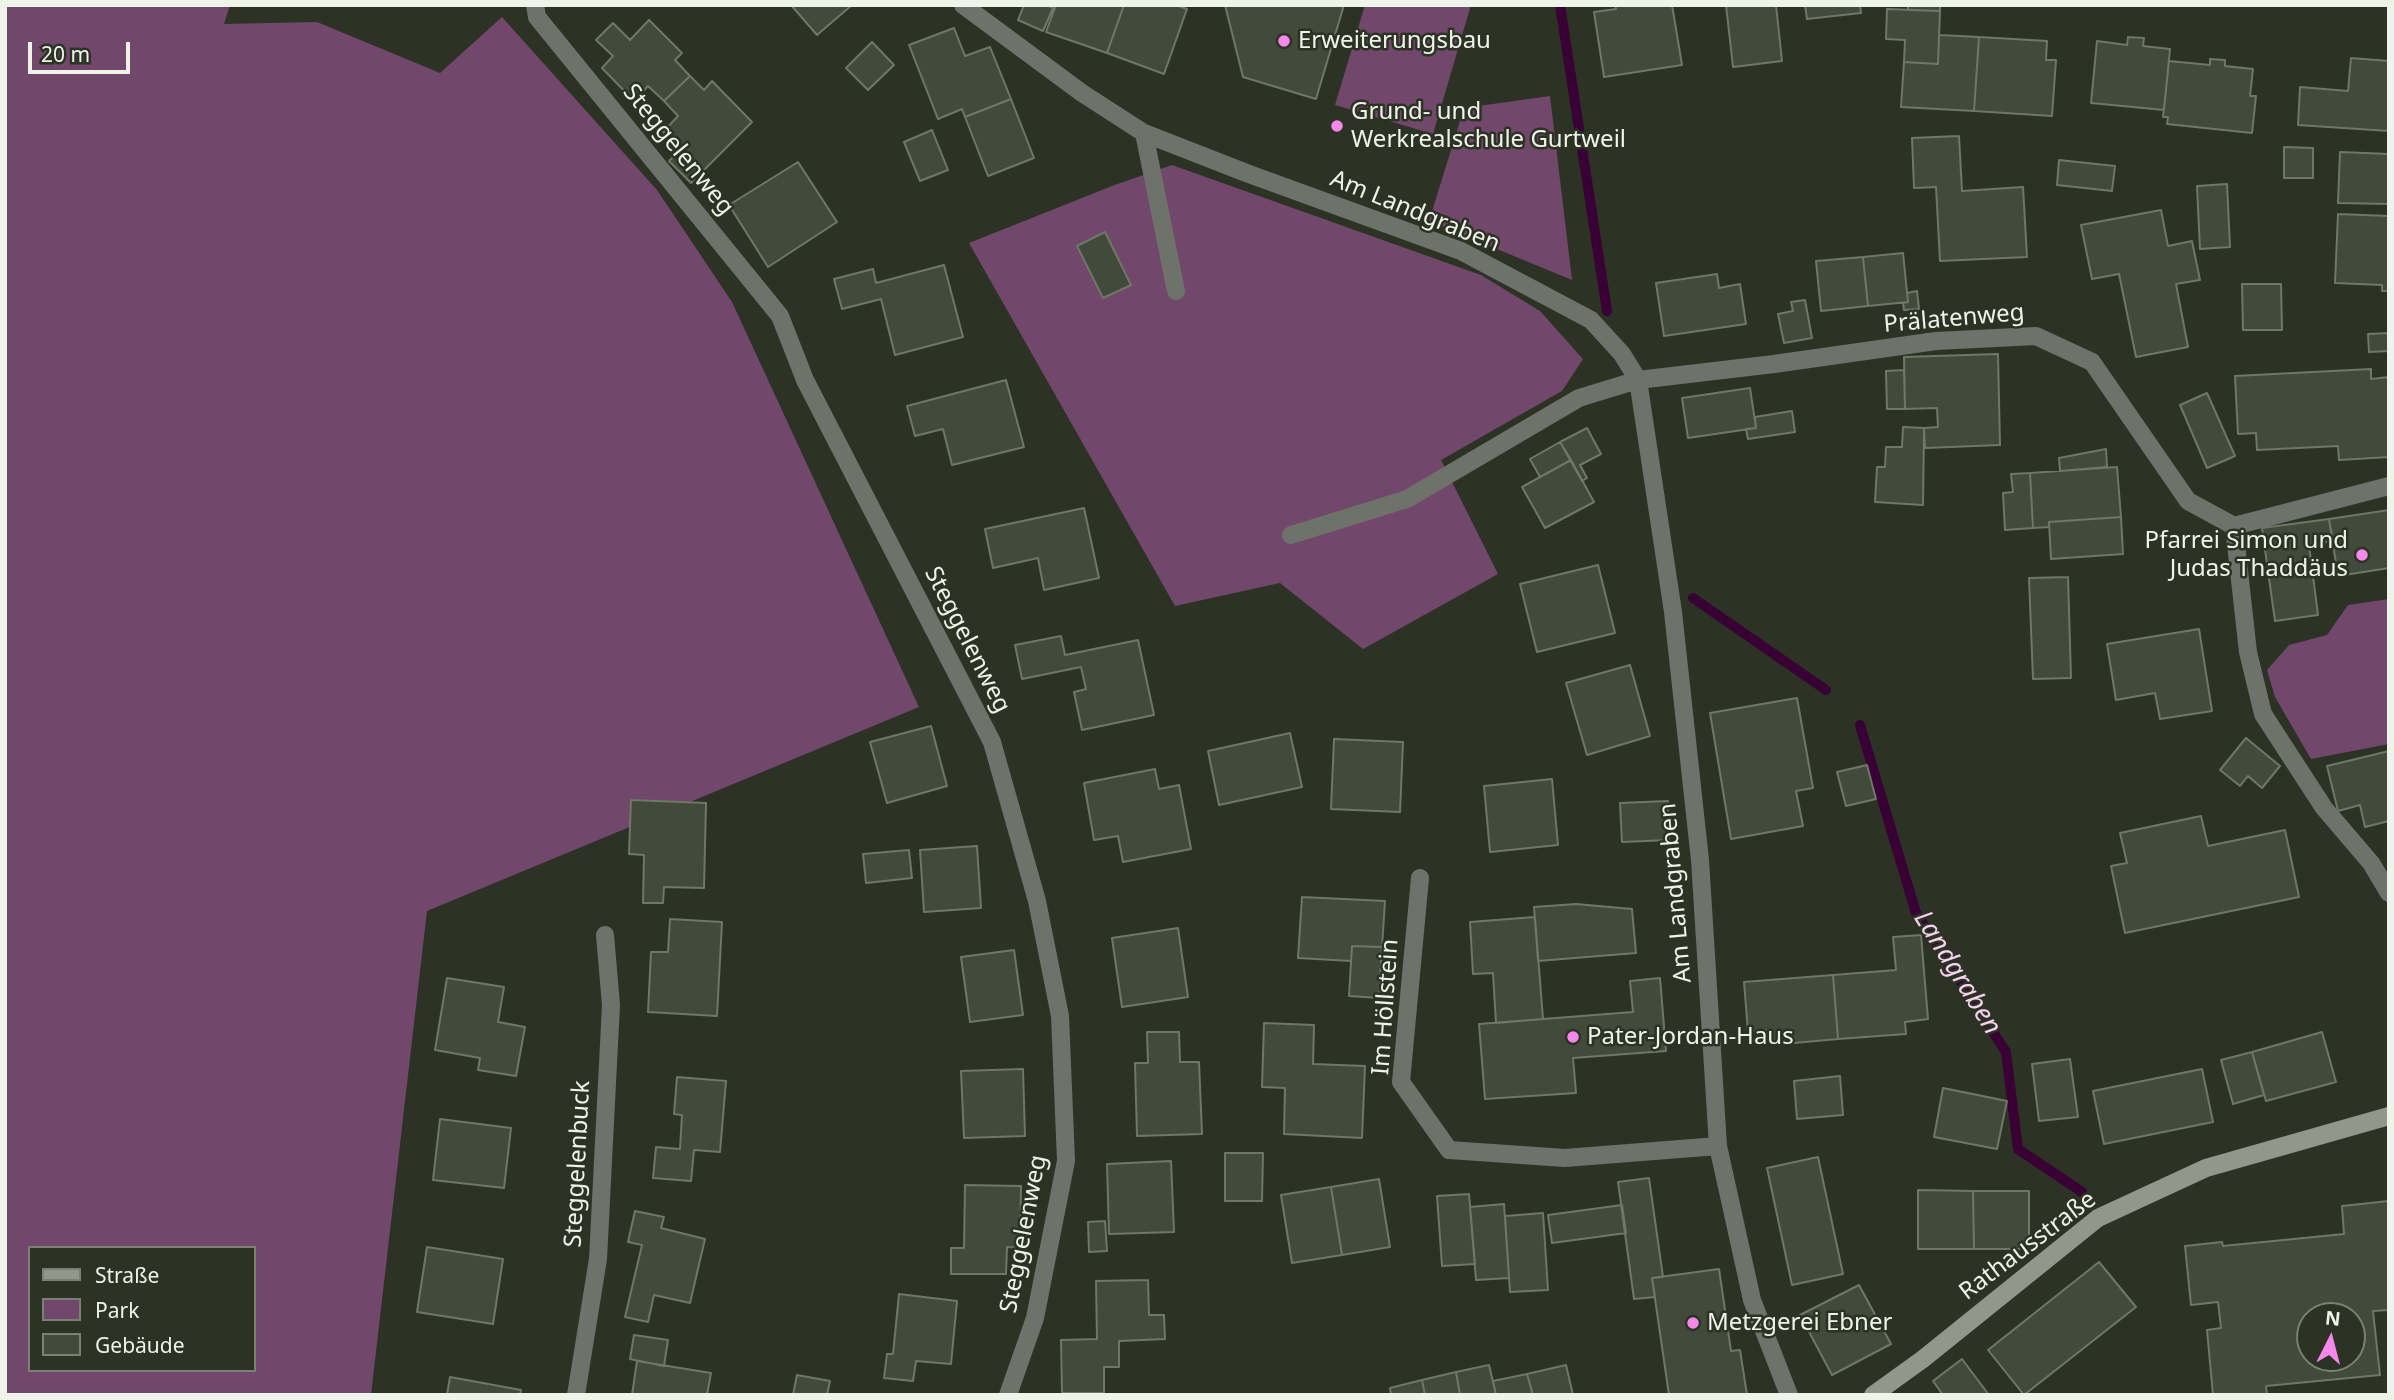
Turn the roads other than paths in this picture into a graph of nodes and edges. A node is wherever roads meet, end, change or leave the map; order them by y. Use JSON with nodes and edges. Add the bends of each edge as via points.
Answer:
{"nodes":[{"id":1,"x":535,"y":5,"type":"edge"},
{"id":2,"x":963,"y":5,"type":"edge"},
{"id":3,"x":1144,"y":133,"type":"junction"},
{"id":4,"x":1176,"y":291,"type":"dead end"},
{"id":5,"x":1638,"y":380,"type":"junction"},
{"id":6,"x":2389,"y":486,"type":"edge"},
{"id":7,"x":2234,"y":526,"type":"junction"},
{"id":8,"x":1291,"y":535,"type":"dead end"},
{"id":9,"x":1420,"y":878,"type":"dead end"},
{"id":10,"x":2389,"y":893,"type":"edge"},
{"id":11,"x":605,"y":935,"type":"dead end"},
{"id":12,"x":2389,"y":1116,"type":"edge"},
{"id":13,"x":1718,"y":1146,"type":"junction"},
{"id":14,"x":576,"y":1395,"type":"edge"},
{"id":15,"x":1008,"y":1395,"type":"edge"},
{"id":16,"x":1789,"y":1395,"type":"edge"},
{"id":17,"x":1873,"y":1395,"type":"edge"}],
"edges":[{"from":1,"to":15,"type":"street","name":"Steggelenweg","via":[[537,17],[780,316],[805,380],[992,742],[1037,901],[1060,1016],[1066,1161],[1035,1318]]},
{"from":2,"to":3,"type":"street","name":"Am Landgraben"},
{"from":3,"to":4,"type":"street"},
{"from":3,"to":5,"type":"street","name":"Am Landgraben","via":[[1461,251],[1591,320]]},
{"from":5,"to":7,"type":"street","name":"Prälatenweg","via":[[1937,341],[2036,336],[2092,362],[2188,501]]},
{"from":5,"to":8,"type":"street","via":[[1579,398],[1407,499]]},
{"from":5,"to":13,"type":"street","name":"Am Landgraben","via":[[1673,612],[1700,860]]},
{"from":6,"to":7,"type":"street"},
{"from":7,"to":10,"type":"street","via":[[2248,652],[2263,714],[2324,808],[2371,863]]},
{"from":9,"to":13,"type":"street","name":"Im Höllstein","via":[[1401,1082],[1449,1150],[1566,1158]]},
{"from":11,"to":14,"type":"street","name":"Steggelenbuck","via":[[611,1006],[598,1259]]},
{"from":12,"to":17,"type":"main road","name":"Rathausstraße","via":[[2206,1168],[2098,1218]]},
{"from":13,"to":16,"type":"street","name":"Am Landgraben","via":[[1752,1300]]}]}
